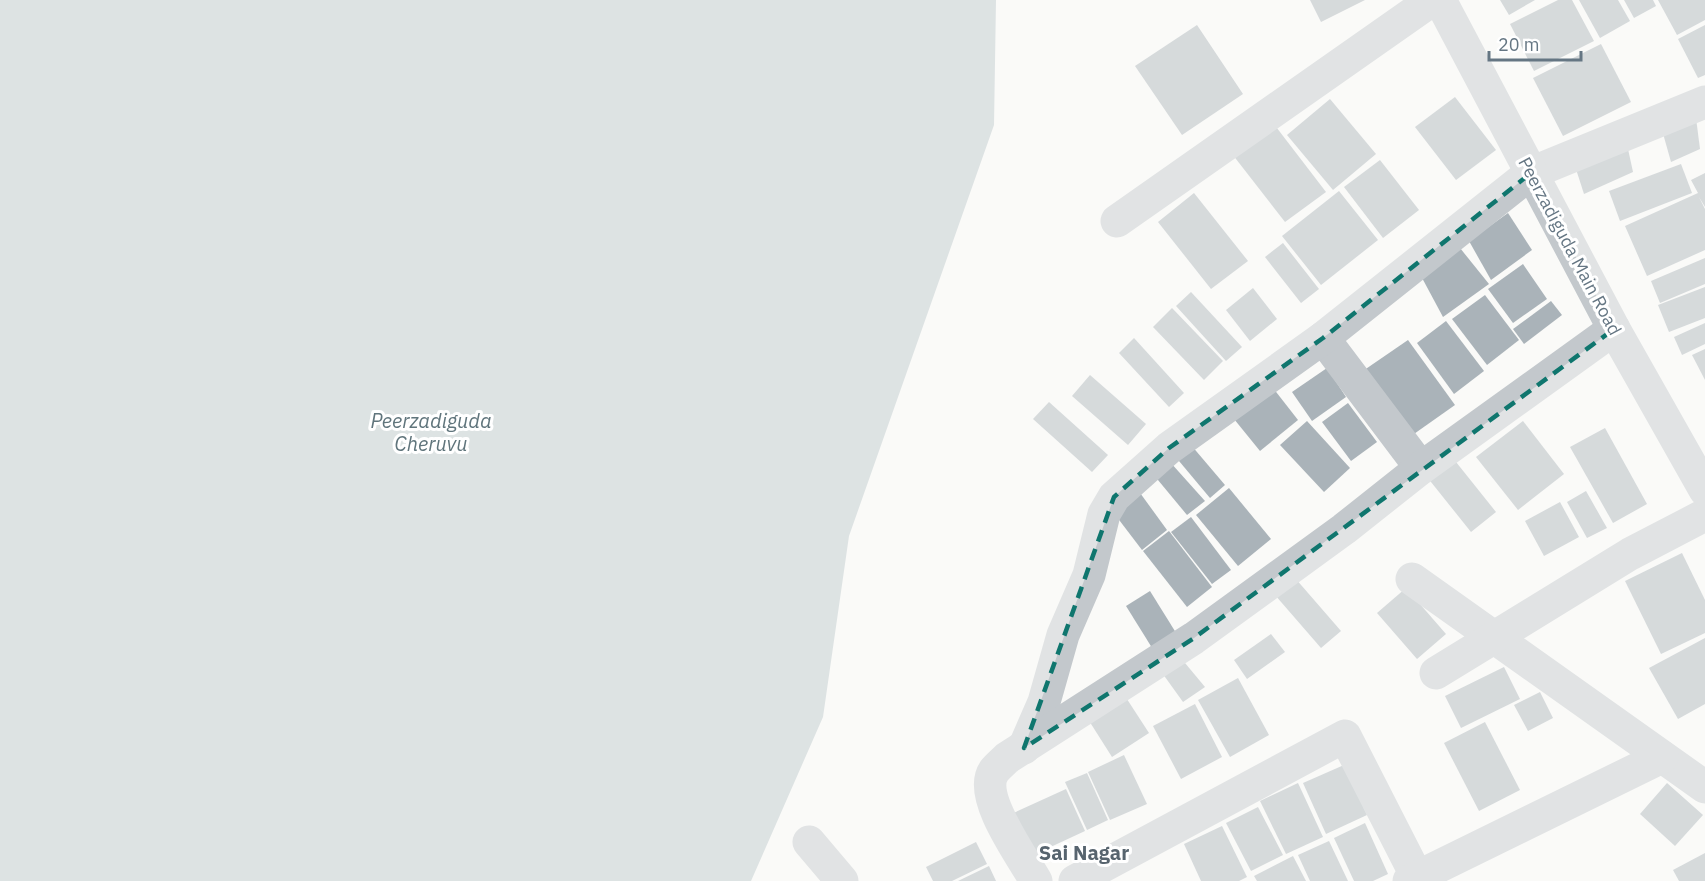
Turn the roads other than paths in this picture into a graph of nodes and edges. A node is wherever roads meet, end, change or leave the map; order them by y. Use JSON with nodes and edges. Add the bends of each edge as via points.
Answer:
{"nodes":[{"id":1,"x":1432,"y":0,"type":"edge"},
{"id":2,"x":1440,"y":0,"type":"edge"},
{"id":3,"x":1705,"y":102,"type":"edge"},
{"id":4,"x":1531,"y":173,"type":"junction"},
{"id":5,"x":1117,"y":220,"type":"dead end"},
{"id":6,"x":1614,"y":329,"type":"junction"},
{"id":7,"x":1323,"y":338,"type":"junction"},
{"id":8,"x":1421,"y":468,"type":"junction"},
{"id":9,"x":1705,"y":490,"type":"edge"},
{"id":10,"x":1705,"y":515,"type":"edge"},
{"id":11,"x":1412,"y":579,"type":"dead end"},
{"id":12,"x":1493,"y":637,"type":"junction"},
{"id":13,"x":1436,"y":673,"type":"dead end"},
{"id":14,"x":1024,"y":748,"type":"junction"},
{"id":15,"x":1662,"y":757,"type":"junction"},
{"id":16,"x":1705,"y":787,"type":"edge"},
{"id":17,"x":809,"y":842,"type":"dead end"},
{"id":18,"x":1413,"y":879,"type":"edge"},
{"id":19,"x":842,"y":881,"type":"edge"},
{"id":20,"x":1036,"y":881,"type":"edge"},
{"id":21,"x":1076,"y":881,"type":"edge"}],
"edges":[{"from":1,"to":5,"type":"street"},
{"from":2,"to":4,"type":"street","name":"Peerzadiguda Main Road"},
{"from":3,"to":4,"type":"street"},
{"from":4,"to":6,"type":"street","name":"Peerzadiguda Main Road"},
{"from":4,"to":7,"type":"street"},
{"from":6,"to":8,"type":"street"},
{"from":6,"to":9,"type":"street","name":"Peerzadiguda Main Road"},
{"from":7,"to":8,"type":"street"},
{"from":7,"to":14,"type":"street","via":[[1169,448],[1114,497],[1104,514],[1089,575],[1063,635],[1044,702]]},
{"from":8,"to":14,"type":"street","via":[[1194,638]]},
{"from":10,"to":12,"type":"street","via":[[1630,554]]},
{"from":11,"to":12,"type":"street"},
{"from":12,"to":13,"type":"street"},
{"from":12,"to":15,"type":"street"},
{"from":14,"to":20,"type":"street","via":[[993,772],[990,788],[994,807]]},
{"from":15,"to":16,"type":"street"},
{"from":15,"to":18,"type":"street"},
{"from":17,"to":19,"type":"street"},
{"from":18,"to":21,"type":"street","via":[[1345,736]]}]}
